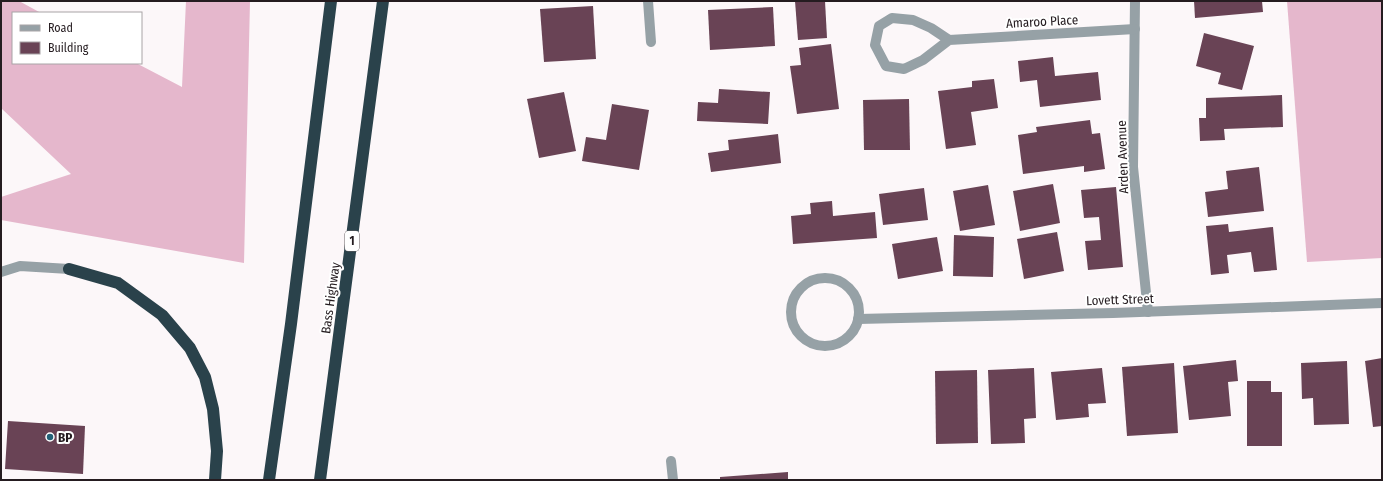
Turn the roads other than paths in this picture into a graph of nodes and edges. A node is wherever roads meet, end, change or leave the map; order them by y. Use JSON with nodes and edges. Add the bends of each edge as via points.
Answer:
{"nodes":[{"id":1,"x":331,"y":1,"type":"edge"},
{"id":2,"x":383,"y":1,"type":"edge"},
{"id":3,"x":648,"y":1,"type":"edge"},
{"id":4,"x":1135,"y":1,"type":"edge"},
{"id":5,"x":1135,"y":29,"type":"junction"},
{"id":6,"x":950,"y":40,"type":"junction"},
{"id":7,"x":651,"y":42,"type":"dead end"},
{"id":8,"x":69,"y":269,"type":"joint"},
{"id":9,"x":1,"y":272,"type":"edge"},
{"id":10,"x":1382,"y":303,"type":"edge"},
{"id":11,"x":1148,"y":312,"type":"junction"},
{"id":12,"x":858,"y":319,"type":"junction"},
{"id":13,"x":671,"y":461,"type":"dead end"},
{"id":14,"x":215,"y":480,"type":"edge"},
{"id":15,"x":268,"y":480,"type":"edge"},
{"id":16,"x":320,"y":480,"type":"edge"},
{"id":17,"x":673,"y":480,"type":"edge"}],
"edges":[{"from":1,"to":15,"type":"highway","via":[[291,324]]},
{"from":2,"to":16,"type":"highway","name":"Bass Highway","number":"1"},
{"from":3,"to":7,"type":"street"},
{"from":4,"to":5,"type":"street","name":"Arden Avenue"},
{"from":5,"to":6,"type":"street","name":"Amaroo Place"},
{"from":5,"to":11,"type":"street","name":"Arden Avenue","via":[[1134,167]]},
{"from":6,"to":6,"type":"street","via":[[923,60],[904,69],[886,66],[875,45],[879,26],[892,18],[913,20]]},
{"from":8,"to":9,"type":"street","via":[[20,266]]},
{"from":8,"to":14,"type":"highway","via":[[118,283],[162,315],[190,348],[205,377],[213,409],[217,451]]},
{"from":10,"to":11,"type":"street","name":"Lovett Street"},
{"from":11,"to":12,"type":"street","name":"Lovett Street"},
{"from":12,"to":12,"type":"street","via":[[849,336],[840,343],[829,346],[817,345],[807,341],[792,323],[792,301],[797,291],[815,278],[837,279],[854,293],[858,304]]},
{"from":13,"to":17,"type":"street"}]}
